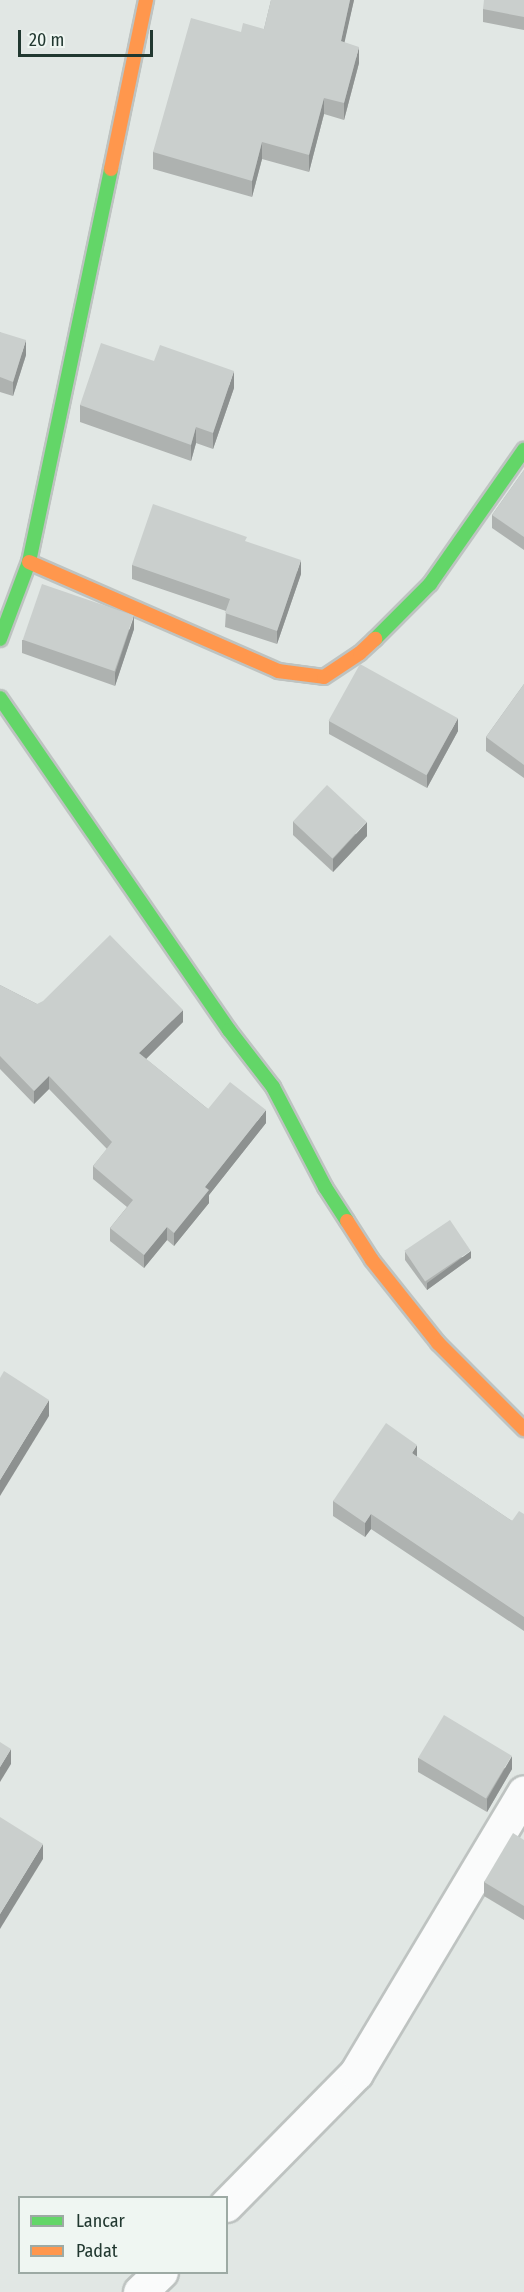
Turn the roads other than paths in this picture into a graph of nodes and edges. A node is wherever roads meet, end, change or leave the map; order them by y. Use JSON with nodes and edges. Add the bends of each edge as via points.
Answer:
{"nodes":[{"id":1,"x":146,"y":0,"type":"edge"},
{"id":2,"x":524,"y":450,"type":"edge"},
{"id":3,"x":29,"y":562,"type":"junction"},
{"id":4,"x":0,"y":639,"type":"edge"},
{"id":5,"x":0,"y":698,"type":"edge"},
{"id":6,"x":524,"y":1429,"type":"edge"},
{"id":7,"x":524,"y":1792,"type":"edge"},
{"id":8,"x":228,"y":2203,"type":"edge"},
{"id":9,"x":159,"y":2274,"type":"edge"},
{"id":10,"x":140,"y":2292,"type":"edge"}],
"edges":[{"from":1,"to":3,"type":"main road"},
{"from":2,"to":3,"type":"main road","via":[[429,584],[360,653],[324,677],[278,671]]},
{"from":3,"to":4,"type":"main road"},
{"from":5,"to":6,"type":"main road","via":[[229,1030],[273,1087],[325,1187],[372,1260],[438,1343]]},
{"from":7,"to":8,"type":"street","via":[[356,2073]]},
{"from":9,"to":10,"type":"street"}]}
